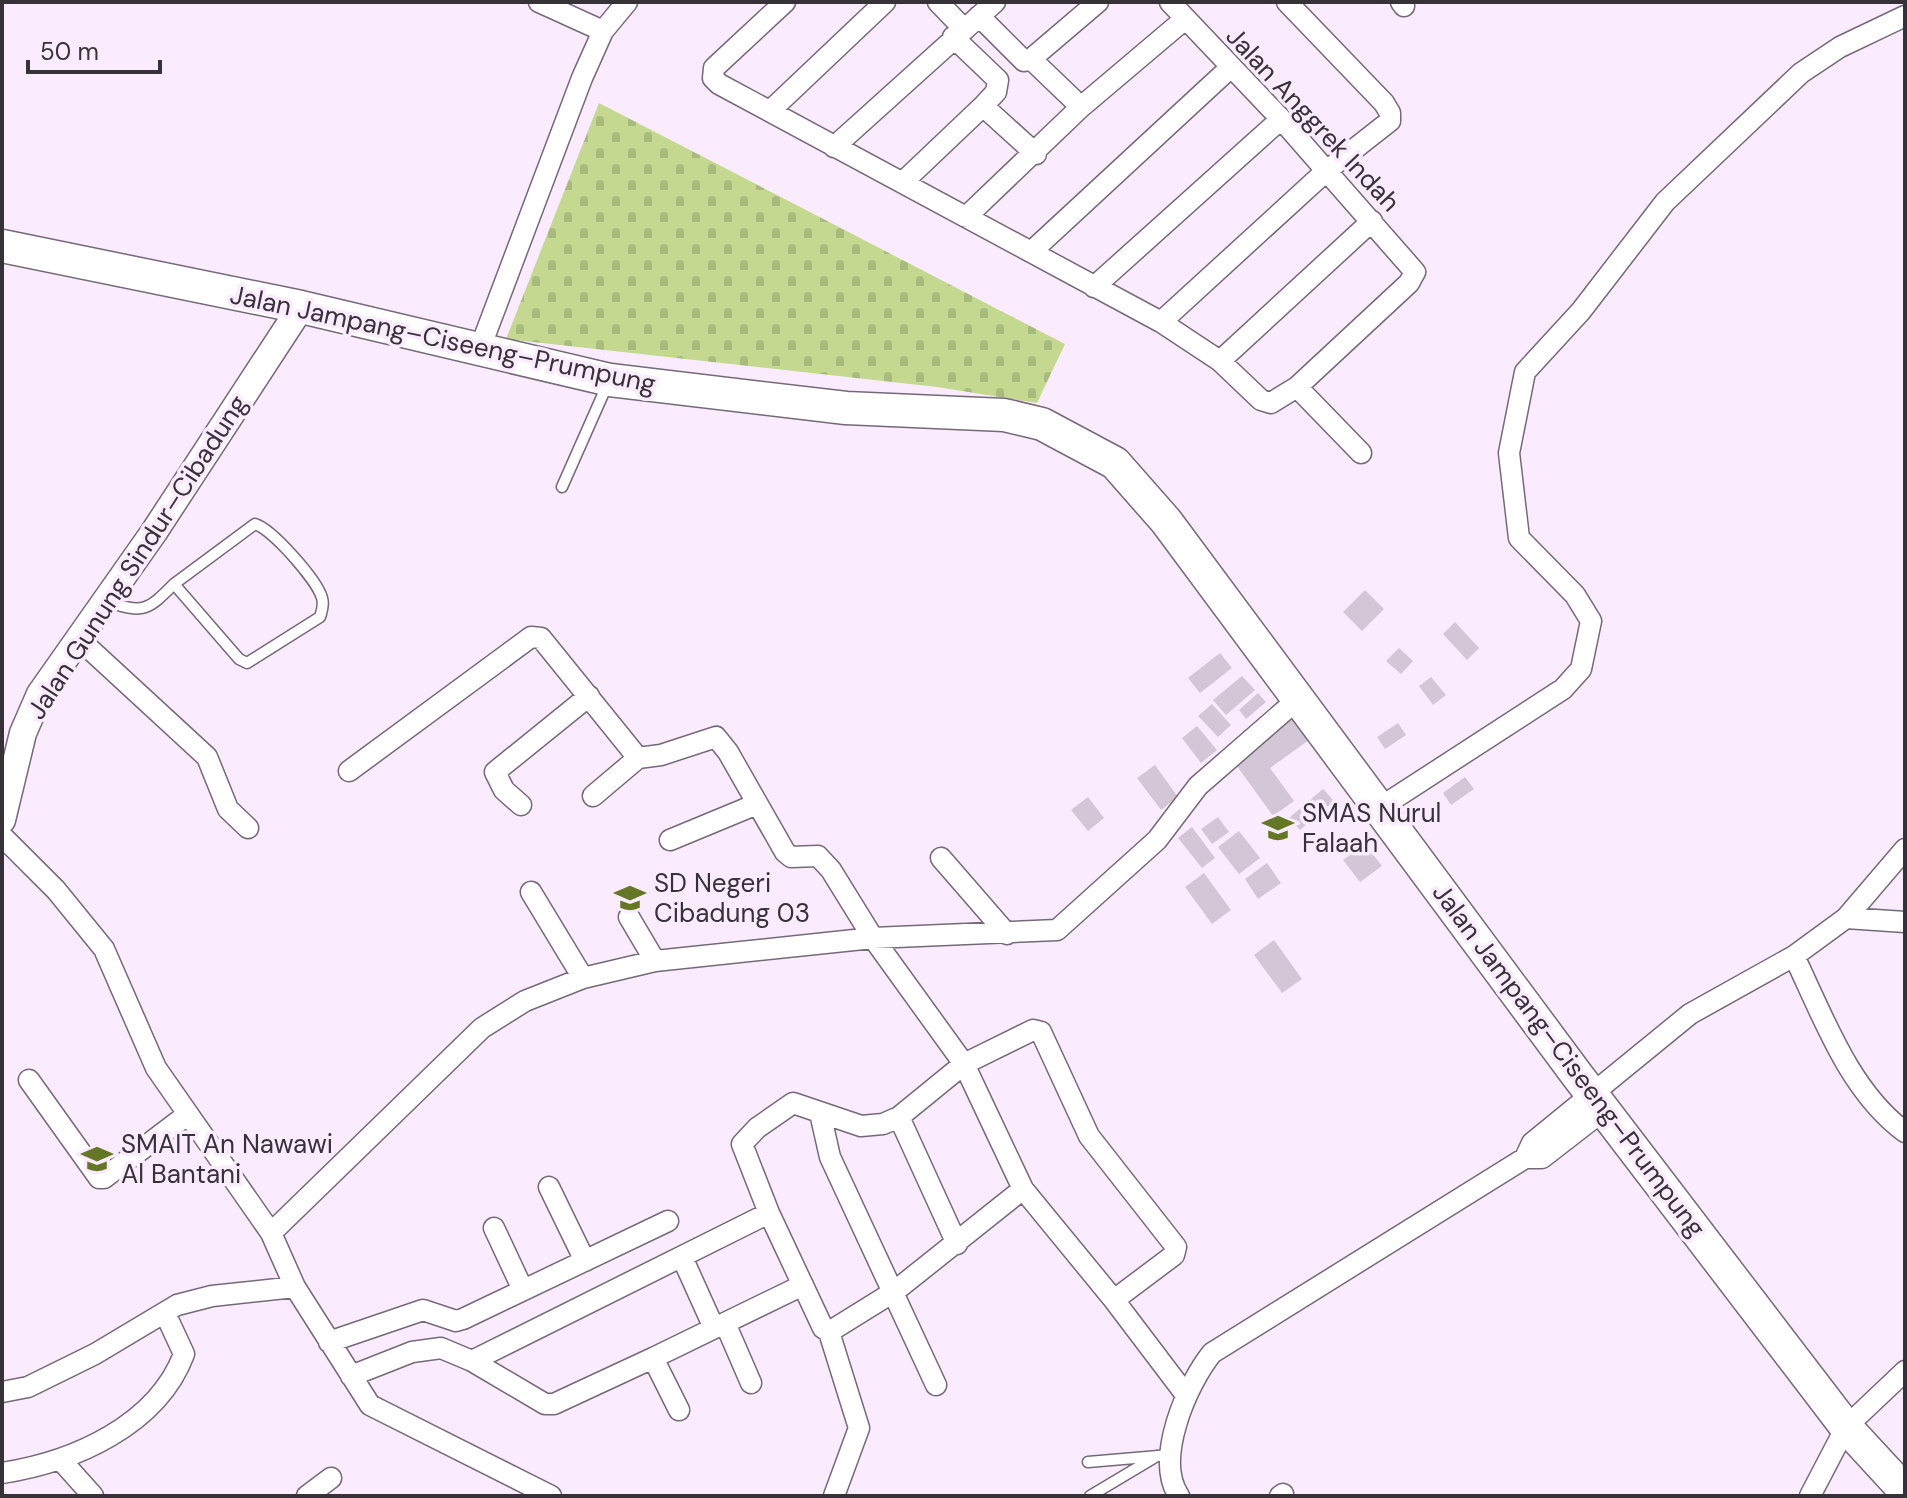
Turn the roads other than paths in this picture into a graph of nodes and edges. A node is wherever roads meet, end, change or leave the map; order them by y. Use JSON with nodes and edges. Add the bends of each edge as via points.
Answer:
{"nodes":[{"id":1,"x":539,"y":2,"type":"edge"},
{"id":2,"x":627,"y":2,"type":"edge"},
{"id":3,"x":785,"y":2,"type":"edge"},
{"id":4,"x":885,"y":2,"type":"edge"},
{"id":5,"x":938,"y":2,"type":"edge"},
{"id":6,"x":995,"y":2,"type":"edge"},
{"id":7,"x":1098,"y":2,"type":"edge"},
{"id":8,"x":1170,"y":2,"type":"edge"},
{"id":9,"x":1287,"y":2,"type":"edge"},
{"id":10,"x":1905,"y":16,"type":"edge"},
{"id":11,"x":1185,"y":19,"type":"junction"},
{"id":12,"x":965,"y":28,"type":"junction"},
{"id":13,"x":599,"y":40,"type":"junction"},
{"id":14,"x":1031,"y":59,"type":"junction"},
{"id":15,"x":1231,"y":67,"type":"junction"},
{"id":16,"x":983,"y":106,"type":"junction"},
{"id":17,"x":1081,"y":107,"type":"junction"},
{"id":18,"x":770,"y":111,"type":"junction"},
{"id":19,"x":1281,"y":119,"type":"junction"},
{"id":20,"x":834,"y":147,"type":"junction"},
{"id":21,"x":1036,"y":154,"type":"junction"},
{"id":22,"x":1325,"y":172,"type":"junction"},
{"id":23,"x":903,"y":182,"type":"junction"},
{"id":24,"x":966,"y":217,"type":"junction"},
{"id":25,"x":1372,"y":221,"type":"junction"},
{"id":26,"x":2,"y":246,"type":"edge"},
{"id":27,"x":1031,"y":252,"type":"junction"},
{"id":28,"x":1094,"y":287,"type":"junction"},
{"id":29,"x":301,"y":307,"type":"junction"},
{"id":30,"x":1161,"y":322,"type":"junction"},
{"id":31,"x":479,"y":351,"type":"junction"},
{"id":32,"x":1220,"y":361,"type":"junction"},
{"id":33,"x":610,"y":380,"type":"junction"},
{"id":34,"x":1297,"y":387,"type":"junction"},
{"id":35,"x":1361,"y":453,"type":"dead end"},
{"id":36,"x":562,"y":487,"type":"dead end"},
{"id":37,"x":174,"y":584,"type":"junction"},
{"id":38,"x":107,"y":601,"type":"junction"},
{"id":39,"x":80,"y":640,"type":"junction"},
{"id":40,"x":589,"y":696,"type":"junction"},
{"id":41,"x":1298,"y":699,"type":"junction"},
{"id":42,"x":638,"y":758,"type":"junction"},
{"id":43,"x":349,"y":771,"type":"dead end"},
{"id":44,"x":593,"y":796,"type":"dead end"},
{"id":45,"x":757,"y":804,"type":"junction"},
{"id":46,"x":521,"y":805,"type":"dead end"},
{"id":47,"x":1381,"y":807,"type":"junction"},
{"id":48,"x":2,"y":820,"type":"edge"},
{"id":49,"x":248,"y":828,"type":"dead end"},
{"id":50,"x":2,"y":836,"type":"edge"},
{"id":51,"x":670,"y":840,"type":"dead end"},
{"id":52,"x":1905,"y":849,"type":"edge"},
{"id":53,"x":941,"y":858,"type":"dead end"},
{"id":54,"x":531,"y":892,"type":"dead end"},
{"id":55,"x":629,"y":917,"type":"dead end"},
{"id":56,"x":1846,"y":918,"type":"junction"},
{"id":57,"x":1905,"y":922,"type":"edge"},
{"id":58,"x":1007,"y":934,"type":"junction"},
{"id":59,"x":873,"y":938,"type":"junction"},
{"id":60,"x":1794,"y":956,"type":"junction"},
{"id":61,"x":655,"y":961,"type":"junction"},
{"id":62,"x":583,"y":978,"type":"junction"},
{"id":63,"x":964,"y":1064,"type":"junction"},
{"id":64,"x":29,"y":1080,"type":"dead end"},
{"id":65,"x":1599,"y":1103,"type":"junction"},
{"id":66,"x":820,"y":1113,"type":"junction"},
{"id":67,"x":188,"y":1114,"type":"junction"},
{"id":68,"x":899,"y":1117,"type":"junction"},
{"id":69,"x":1905,"y":1132,"type":"edge"},
{"id":70,"x":549,"y":1187,"type":"dead end"},
{"id":71,"x":1023,"y":1189,"type":"junction"},
{"id":72,"x":769,"y":1213,"type":"junction"},
{"id":73,"x":668,"y":1221,"type":"dead end"},
{"id":74,"x":494,"y":1228,"type":"dead end"},
{"id":75,"x":271,"y":1233,"type":"junction"},
{"id":76,"x":957,"y":1244,"type":"junction"},
{"id":77,"x":682,"y":1257,"type":"junction"},
{"id":78,"x":585,"y":1261,"type":"junction"},
{"id":79,"x":803,"y":1285,"type":"junction"},
{"id":80,"x":295,"y":1287,"type":"junction"},
{"id":81,"x":523,"y":1290,"type":"junction"},
{"id":82,"x":895,"y":1291,"type":"junction"},
{"id":83,"x":1114,"y":1300,"type":"junction"},
{"id":84,"x":165,"y":1313,"type":"junction"},
{"id":85,"x":719,"y":1326,"type":"junction"},
{"id":86,"x":829,"y":1332,"type":"junction"},
{"id":87,"x":329,"y":1342,"type":"junction"},
{"id":88,"x":653,"y":1358,"type":"junction"},
{"id":89,"x":472,"y":1361,"type":"junction"},
{"id":90,"x":1905,"y":1371,"type":"edge"},
{"id":91,"x":351,"y":1376,"type":"junction"},
{"id":92,"x":751,"y":1383,"type":"dead end"},
{"id":93,"x":936,"y":1385,"type":"dead end"},
{"id":94,"x":2,"y":1392,"type":"edge"},
{"id":95,"x":1186,"y":1395,"type":"junction"},
{"id":96,"x":679,"y":1410,"type":"dead end"},
{"id":97,"x":1846,"y":1427,"type":"junction"},
{"id":98,"x":1163,"y":1456,"type":"junction"},
{"id":99,"x":60,"y":1459,"type":"junction"},
{"id":100,"x":1088,"y":1462,"type":"dead end"},
{"id":101,"x":2,"y":1473,"type":"edge"},
{"id":102,"x":331,"y":1478,"type":"dead end"},
{"id":103,"x":1905,"y":1491,"type":"edge"},
{"id":104,"x":93,"y":1496,"type":"edge"},
{"id":105,"x":307,"y":1496,"type":"edge"},
{"id":106,"x":551,"y":1496,"type":"edge"},
{"id":107,"x":834,"y":1496,"type":"edge"},
{"id":108,"x":1090,"y":1496,"type":"edge"},
{"id":109,"x":1179,"y":1496,"type":"edge"},
{"id":110,"x":1810,"y":1496,"type":"edge"}],
"edges":[{"from":1,"to":13,"type":"street"},
{"from":2,"to":13,"type":"street"},
{"from":3,"to":18,"type":"street","via":[[714,68],[719,84]]},
{"from":4,"to":18,"type":"street"},
{"from":5,"to":12,"type":"street"},
{"from":6,"to":12,"type":"street"},
{"from":7,"to":14,"type":"street"},
{"from":8,"to":11,"type":"street","name":"Jalan Anggrek Indah"},
{"from":9,"to":22,"type":"street","via":[[1390,113],[1390,121]]},
{"from":10,"to":47,"type":"street","via":[[1840,47],[1801,73],[1665,202],[1581,311],[1525,372],[1509,453],[1519,538],[1575,595],[1591,621],[1581,669],[1563,689]]},
{"from":11,"to":15,"type":"street","name":"Jalan Anggrek Indah"},
{"from":11,"to":17,"type":"street"},
{"from":12,"to":14,"type":"street","via":[[1024,61]]},
{"from":12,"to":16,"type":"street","via":[[998,80],[996,92]]},
{"from":12,"to":20,"type":"street"},
{"from":13,"to":31,"type":"street"},
{"from":14,"to":17,"type":"street"},
{"from":15,"to":19,"type":"street","name":"Jalan Anggrek Indah"},
{"from":15,"to":27,"type":"street"},
{"from":16,"to":21,"type":"street"},
{"from":16,"to":23,"type":"street"},
{"from":17,"to":21,"type":"street"},
{"from":18,"to":20,"type":"street"},
{"from":19,"to":22,"type":"street","name":"Jalan Anggrek Indah"},
{"from":19,"to":28,"type":"street"},
{"from":20,"to":23,"type":"street"},
{"from":21,"to":24,"type":"street"},
{"from":22,"to":25,"type":"street","name":"Jalan Anggrek Indah"},
{"from":22,"to":30,"type":"street"},
{"from":23,"to":24,"type":"street"},
{"from":24,"to":27,"type":"street"},
{"from":25,"to":32,"type":"street"},
{"from":25,"to":34,"type":"street","name":"Jalan Anggrek Indah","via":[[1415,272]]},
{"from":26,"to":29,"type":"main road","name":"Jalan Jampang–Ciseeng–Prumpung"},
{"from":27,"to":28,"type":"street"},
{"from":28,"to":30,"type":"street"},
{"from":29,"to":31,"type":"main road","name":"Jalan Jampang–Ciseeng–Prumpung"},
{"from":29,"to":38,"type":"street","name":"Jalan Gunung Sindur–Cibadung"},
{"from":30,"to":32,"type":"street"},
{"from":31,"to":33,"type":"main road","name":"Jalan Jampang–Ciseeng–Prumpung"},
{"from":32,"to":34,"type":"street","via":[[1266,402]]},
{"from":33,"to":36,"type":"lane"},
{"from":33,"to":41,"type":"main road","name":"Jalan Jampang–Ciseeng–Prumpung","via":[[833,407],[1004,415],[1077,440],[1115,463],[1140,489]]},
{"from":34,"to":35,"type":"street"},
{"from":37,"to":37,"type":"lane","via":[[245,663],[320,617],[323,609],[318,589],[269,530],[255,524]]},
{"from":37,"to":38,"type":"lane","via":[[153,605],[136,611]]},
{"from":38,"to":39,"type":"street","name":"Jalan Gunung Sindur–Cibadung"},
{"from":39,"to":48,"type":"street","name":"Jalan Gunung Sindur–Cibadung","via":[[40,694],[23,733]]},
{"from":39,"to":49,"type":"street","via":[[207,757],[228,809]]},
{"from":40,"to":42,"type":"street"},
{"from":40,"to":43,"type":"street","via":[[541,638],[531,637]]},
{"from":40,"to":46,"type":"street","via":[[495,772],[504,790]]},
{"from":41,"to":47,"type":"main road","name":"Jalan Jampang–Ciseeng–Prumpung"},
{"from":41,"to":58,"type":"street","via":[[1198,786],[1157,840],[1057,930]]},
{"from":42,"to":44,"type":"street"},
{"from":42,"to":45,"type":"street","via":[[716,737]]},
{"from":45,"to":51,"type":"street"},
{"from":45,"to":59,"type":"street","via":[[785,852],[791,857],[818,856],[831,870]]},
{"from":47,"to":65,"type":"main road","name":"Jalan Jampang–Ciseeng–Prumpung"},
{"from":50,"to":67,"type":"street","via":[[104,949],[156,1068]]},
{"from":52,"to":56,"type":"street"},
{"from":53,"to":58,"type":"street"},
{"from":54,"to":62,"type":"street"},
{"from":55,"to":61,"type":"street"},
{"from":56,"to":57,"type":"street"},
{"from":56,"to":60,"type":"street"},
{"from":58,"to":59,"type":"street"},
{"from":59,"to":61,"type":"street"},
{"from":59,"to":63,"type":"street"},
{"from":60,"to":65,"type":"street","via":[[1690,1014]]},
{"from":60,"to":69,"type":"street","via":[[1847,1066],[1889,1120]]},
{"from":61,"to":62,"type":"street"},
{"from":62,"to":75,"type":"street","via":[[525,1001],[482,1028]]},
{"from":63,"to":68,"type":"street"},
{"from":63,"to":71,"type":"street"},
{"from":63,"to":83,"type":"street","via":[[1033,1030],[1041,1032],[1089,1136],[1176,1247],[1174,1255]]},
{"from":64,"to":67,"type":"street","via":[[99,1178]]},
{"from":65,"to":95,"type":"street","via":[[1532,1143],[1525,1158],[1223,1343],[1203,1364]]},
{"from":65,"to":97,"type":"main road","name":"Jalan Jampang–Ciseeng–Prumpung"},
{"from":66,"to":68,"type":"street","via":[[873,1127]]},
{"from":66,"to":72,"type":"street","via":[[785,1105],[742,1144]]},
{"from":66,"to":82,"type":"street","via":[[830,1157]]},
{"from":67,"to":75,"type":"street"},
{"from":68,"to":76,"type":"street"},
{"from":70,"to":78,"type":"street"},
{"from":71,"to":76,"type":"street"},
{"from":71,"to":83,"type":"street"},
{"from":72,"to":77,"type":"street"},
{"from":72,"to":79,"type":"street"},
{"from":73,"to":78,"type":"street"},
{"from":74,"to":81,"type":"street"},
{"from":75,"to":80,"type":"street"},
{"from":76,"to":82,"type":"street"},
{"from":77,"to":85,"type":"street"},
{"from":77,"to":89,"type":"street"},
{"from":78,"to":81,"type":"street"},
{"from":79,"to":85,"type":"street"},
{"from":79,"to":86,"type":"street"},
{"from":80,"to":84,"type":"street","via":[[212,1296]]},
{"from":80,"to":87,"type":"street"},
{"from":81,"to":87,"type":"street","via":[[456,1321],[423,1310]]},
{"from":82,"to":86,"type":"street"},
{"from":82,"to":93,"type":"street"},
{"from":83,"to":95,"type":"street"},
{"from":84,"to":94,"type":"street","via":[[41,1381]]},
{"from":84,"to":99,"type":"street","via":[[184,1354],[177,1374],[140,1418]]},
{"from":85,"to":88,"type":"street"},
{"from":85,"to":92,"type":"street"},
{"from":86,"to":107,"type":"street","via":[[859,1428]]},
{"from":87,"to":91,"type":"street"},
{"from":88,"to":89,"type":"street","via":[[554,1404],[545,1404]]},
{"from":88,"to":96,"type":"street"},
{"from":89,"to":91,"type":"street","via":[[441,1348],[412,1352]]},
{"from":90,"to":97,"type":"street"},
{"from":91,"to":106,"type":"street","via":[[370,1405]]},
{"from":95,"to":98,"type":"street"},
{"from":97,"to":103,"type":"main road","name":"Jalan Jampang–Ciseeng–Prumpung"},
{"from":97,"to":110,"type":"street"},
{"from":98,"to":100,"type":"lane"},
{"from":98,"to":108,"type":"lane"},
{"from":98,"to":109,"type":"street"},
{"from":99,"to":101,"type":"street"},
{"from":99,"to":104,"type":"street"},
{"from":102,"to":105,"type":"street"}]}
